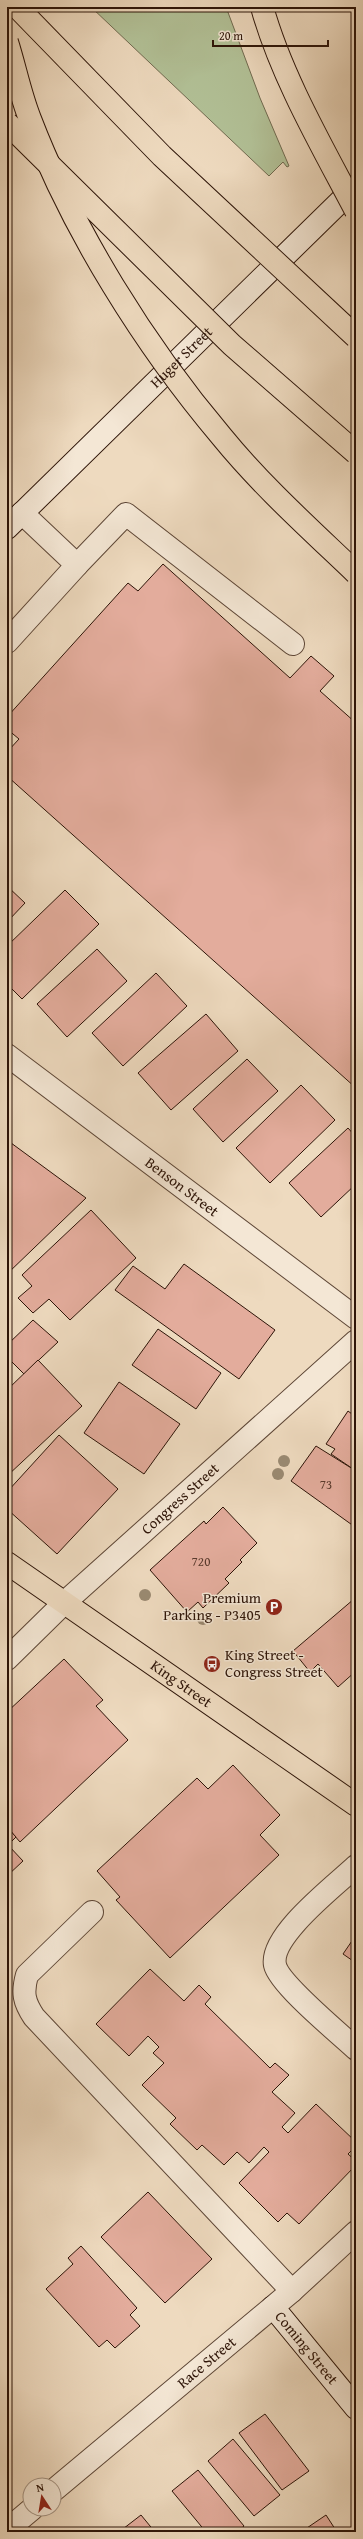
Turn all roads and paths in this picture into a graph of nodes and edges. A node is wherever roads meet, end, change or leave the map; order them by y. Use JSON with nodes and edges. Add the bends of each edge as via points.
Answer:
{"nodes":[{"id":1,"x":17,"y":7,"type":"edge"},
{"id":2,"x":262,"y":7,"type":"edge"},
{"id":3,"x":7,"y":42,"type":"edge"},
{"id":4,"x":7,"y":123,"type":"edge"},
{"id":5,"x":356,"y":186,"type":"edge"},
{"id":6,"x":356,"y":211,"type":"edge"},
{"id":7,"x":356,"y":337,"type":"edge"},
{"id":8,"x":356,"y":453,"type":"edge"},
{"id":9,"x":22,"y":513,"type":"junction"},
{"id":10,"x":7,"y":528,"type":"edge"},
{"id":11,"x":76,"y":565,"type":"junction"},
{"id":12,"x":356,"y":573,"type":"edge"},
{"id":13,"x":7,"y":642,"type":"edge"},
{"id":14,"x":293,"y":644,"type":"dead end"},
{"id":15,"x":7,"y":1055,"type":"edge"},
{"id":16,"x":356,"y":1318,"type":"edge"},
{"id":17,"x":356,"y":1340,"type":"edge"},
{"id":18,"x":7,"y":1563,"type":"edge"},
{"id":19,"x":64,"y":1603,"type":"junction"},
{"id":20,"x":7,"y":1659,"type":"edge"},
{"id":21,"x":356,"y":1805,"type":"edge"},
{"id":22,"x":356,"y":1866,"type":"edge"},
{"id":23,"x":92,"y":1912,"type":"dead end"},
{"id":24,"x":356,"y":2049,"type":"edge"},
{"id":25,"x":356,"y":2232,"type":"edge"},
{"id":26,"x":292,"y":2291,"type":"junction"},
{"id":27,"x":273,"y":2307,"type":"junction"},
{"id":28,"x":356,"y":2408,"type":"edge"},
{"id":29,"x":62,"y":2483,"type":"edge"},
{"id":30,"x":22,"y":2517,"type":"edge"},
{"id":31,"x":7,"y":2530,"type":"edge"}],
"edges":[{"from":1,"to":7,"type":"main road","bridge":true,"via":[[162,156]]},
{"from":2,"to":6,"type":"main road","bridge":true,"via":[[268,27],[310,124]]},
{"from":3,"to":12,"type":"main road","bridge":true,"via":[[30,119],[72,211],[114,286],[160,358],[227,443],[280,500]]},
{"from":4,"to":8,"type":"main road","bridge":true,"via":[[232,345]]},
{"from":5,"to":9,"type":"street","name":"Huger Street"},
{"from":9,"to":10,"type":"street","name":"Huger Street"},
{"from":9,"to":11,"type":"street"},
{"from":11,"to":13,"type":"street"},
{"from":11,"to":14,"type":"street","via":[[126,514]]},
{"from":15,"to":16,"type":"street","name":"Benson Street"},
{"from":17,"to":19,"type":"street","name":"Congress Street"},
{"from":18,"to":19,"type":"main road","name":"King Street"},
{"from":19,"to":20,"type":"street","name":"Congress Street"},
{"from":19,"to":21,"type":"main road","name":"King Street"},
{"from":22,"to":24,"type":"street","via":[[287,1932],[277,1949],[275,1966],[285,1981]]},
{"from":23,"to":26,"type":"street","via":[[27,1975],[23,1987],[25,2003],[34,2017]]},
{"from":25,"to":26,"type":"street","name":"Race Street"},
{"from":26,"to":27,"type":"street","name":"Race Street"},
{"from":27,"to":28,"type":"street","name":"Coming Street"},
{"from":27,"to":29,"type":"street","name":"Race Street"},
{"from":30,"to":31,"type":"street"}]}
